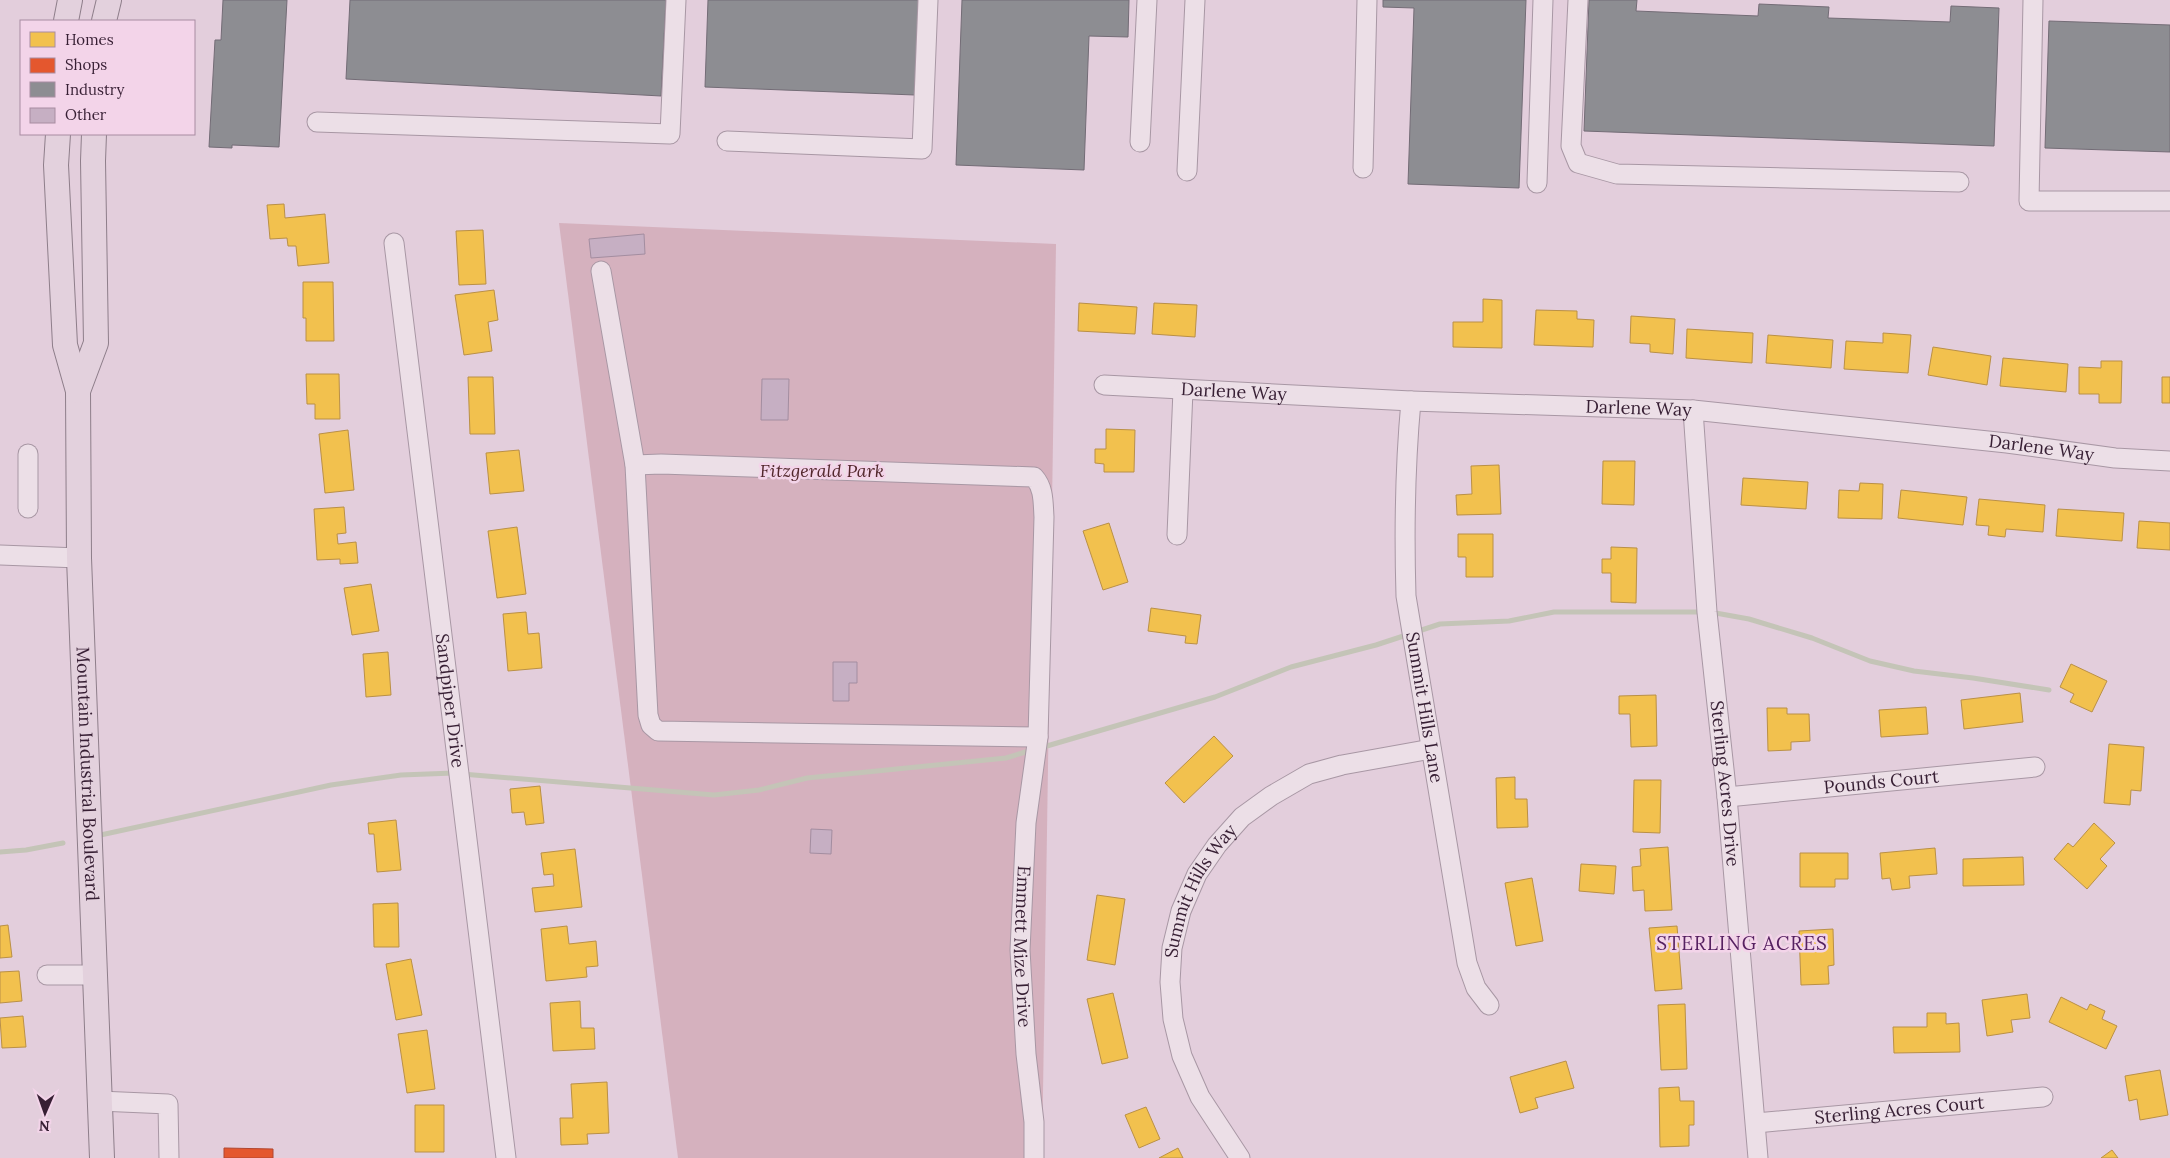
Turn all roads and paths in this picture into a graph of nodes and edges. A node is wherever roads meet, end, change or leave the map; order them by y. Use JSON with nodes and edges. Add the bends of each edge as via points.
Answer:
{"nodes":[{"id":1,"x":70,"y":0,"type":"edge"},
{"id":2,"x":109,"y":0,"type":"edge"},
{"id":3,"x":676,"y":0,"type":"edge"},
{"id":4,"x":928,"y":0,"type":"edge"},
{"id":5,"x":1147,"y":0,"type":"edge"},
{"id":6,"x":1195,"y":0,"type":"edge"},
{"id":7,"x":1367,"y":0,"type":"edge"},
{"id":8,"x":1543,"y":0,"type":"edge"},
{"id":9,"x":1578,"y":0,"type":"edge"},
{"id":10,"x":2033,"y":0,"type":"edge"},
{"id":11,"x":66,"y":20,"type":"edge"},
{"id":12,"x":104,"y":20,"type":"edge"},
{"id":13,"x":316,"y":122,"type":"dead end"},
{"id":14,"x":58,"y":135,"type":"edge"},
{"id":15,"x":94,"y":135,"type":"edge"},
{"id":16,"x":727,"y":141,"type":"dead end"},
{"id":17,"x":1140,"y":142,"type":"dead end"},
{"id":18,"x":1363,"y":168,"type":"dead end"},
{"id":19,"x":1187,"y":171,"type":"dead end"},
{"id":20,"x":1959,"y":182,"type":"dead end"},
{"id":21,"x":1537,"y":183,"type":"dead end"},
{"id":22,"x":2170,"y":201,"type":"edge"},
{"id":23,"x":394,"y":243,"type":"dead end"},
{"id":24,"x":600,"y":271,"type":"dead end"},
{"id":25,"x":1104,"y":385,"type":"dead end"},
{"id":26,"x":1183,"y":390,"type":"junction"},
{"id":27,"x":78,"y":392,"type":"junction"},
{"id":28,"x":1412,"y":401,"type":"junction"},
{"id":29,"x":1693,"y":410,"type":"junction"},
{"id":30,"x":28,"y":454,"type":"dead end"},
{"id":31,"x":2170,"y":461,"type":"edge"},
{"id":32,"x":635,"y":465,"type":"junction"},
{"id":33,"x":28,"y":508,"type":"dead end"},
{"id":34,"x":1177,"y":535,"type":"dead end"},
{"id":35,"x":0,"y":555,"type":"edge"},
{"id":36,"x":79,"y":558,"type":"junction"},
{"id":37,"x":1038,"y":737,"type":"junction"},
{"id":38,"x":1431,"y":748,"type":"junction"},
{"id":39,"x":2035,"y":767,"type":"dead end"},
{"id":40,"x":1727,"y":796,"type":"junction"},
{"id":41,"x":47,"y":975,"type":"dead end"},
{"id":42,"x":94,"y":975,"type":"junction"},
{"id":43,"x":1489,"y":1005,"type":"dead end"},
{"id":44,"x":2043,"y":1097,"type":"dead end"},
{"id":45,"x":99,"y":1101,"type":"junction"},
{"id":46,"x":1756,"y":1123,"type":"junction"},
{"id":47,"x":102,"y":1158,"type":"edge"},
{"id":48,"x":169,"y":1158,"type":"edge"},
{"id":49,"x":506,"y":1158,"type":"edge"},
{"id":50,"x":1034,"y":1158,"type":"edge"},
{"id":51,"x":1240,"y":1158,"type":"edge"},
{"id":52,"x":1758,"y":1158,"type":"edge"}],
"edges":[{"from":1,"to":11,"type":"main road"},
{"from":2,"to":12,"type":"main road"},
{"from":3,"to":13,"type":"street","via":[[670,134]]},
{"from":4,"to":16,"type":"street","via":[[922,149]]},
{"from":5,"to":17,"type":"street"},
{"from":6,"to":19,"type":"street"},
{"from":7,"to":18,"type":"street"},
{"from":8,"to":21,"type":"street"},
{"from":9,"to":20,"type":"street","via":[[1571,146],[1578,163],[1617,174]]},
{"from":10,"to":22,"type":"street","via":[[2028,201]]},
{"from":14,"to":27,"type":"main road","name":"Mountain Industrial Boulevard","via":[[56,165],[65,345]]},
{"from":15,"to":27,"type":"main road","name":"Mountain Industrial Boulevard","via":[[96,343]]},
{"from":23,"to":49,"type":"street","name":"Sandpiper Drive"},
{"from":24,"to":32,"type":"street"},
{"from":25,"to":26,"type":"street","name":"Darlene Way"},
{"from":26,"to":28,"type":"street","name":"Darlene Way"},
{"from":26,"to":34,"type":"street"},
{"from":27,"to":36,"type":"main road","name":"Mountain Industrial Boulevard"},
{"from":28,"to":29,"type":"street","name":"Darlene Way"},
{"from":28,"to":38,"type":"street","name":"Summit Hills Lane","via":[[1406,458],[1406,596]]},
{"from":29,"to":31,"type":"street","name":"Darlene Way","via":[[2007,443],[2115,458]]},
{"from":29,"to":40,"type":"street","name":"Sterling Acres Drive","via":[[1707,612]]},
{"from":30,"to":33,"type":"street"},
{"from":32,"to":37,"type":"street","via":[[648,715],[651,725],[658,731]]},
{"from":32,"to":37,"type":"street","name":"Emmett Mize Drive","via":[[1034,477],[1042,490],[1044,517]]},
{"from":35,"to":36,"type":"street"},
{"from":36,"to":42,"type":"main road","name":"Mountain Industrial Boulevard"},
{"from":37,"to":50,"type":"street","name":"Emmett Mize Drive","via":[[1026,823],[1020,950]]},
{"from":38,"to":43,"type":"street","name":"Summit Hills Lane","via":[[1467,963],[1476,988]]},
{"from":38,"to":51,"type":"street","name":"Summit Hills Way","via":[[1309,774],[1242,817],[1197,874],[1181,911],[1172,948],[1173,1019],[1182,1056],[1200,1097]]},
{"from":39,"to":40,"type":"street","name":"Pounds Court"},
{"from":40,"to":46,"type":"street","name":"Sterling Acres Drive"},
{"from":41,"to":42,"type":"street"},
{"from":42,"to":45,"type":"main road","name":"Mountain Industrial Boulevard"},
{"from":44,"to":46,"type":"street","name":"Sterling Acres Court"},
{"from":45,"to":47,"type":"main road","name":"Mountain Industrial Boulevard"},
{"from":45,"to":48,"type":"street","via":[[168,1104]]},
{"from":46,"to":52,"type":"street","name":"Sterling Acres Drive"}]}
